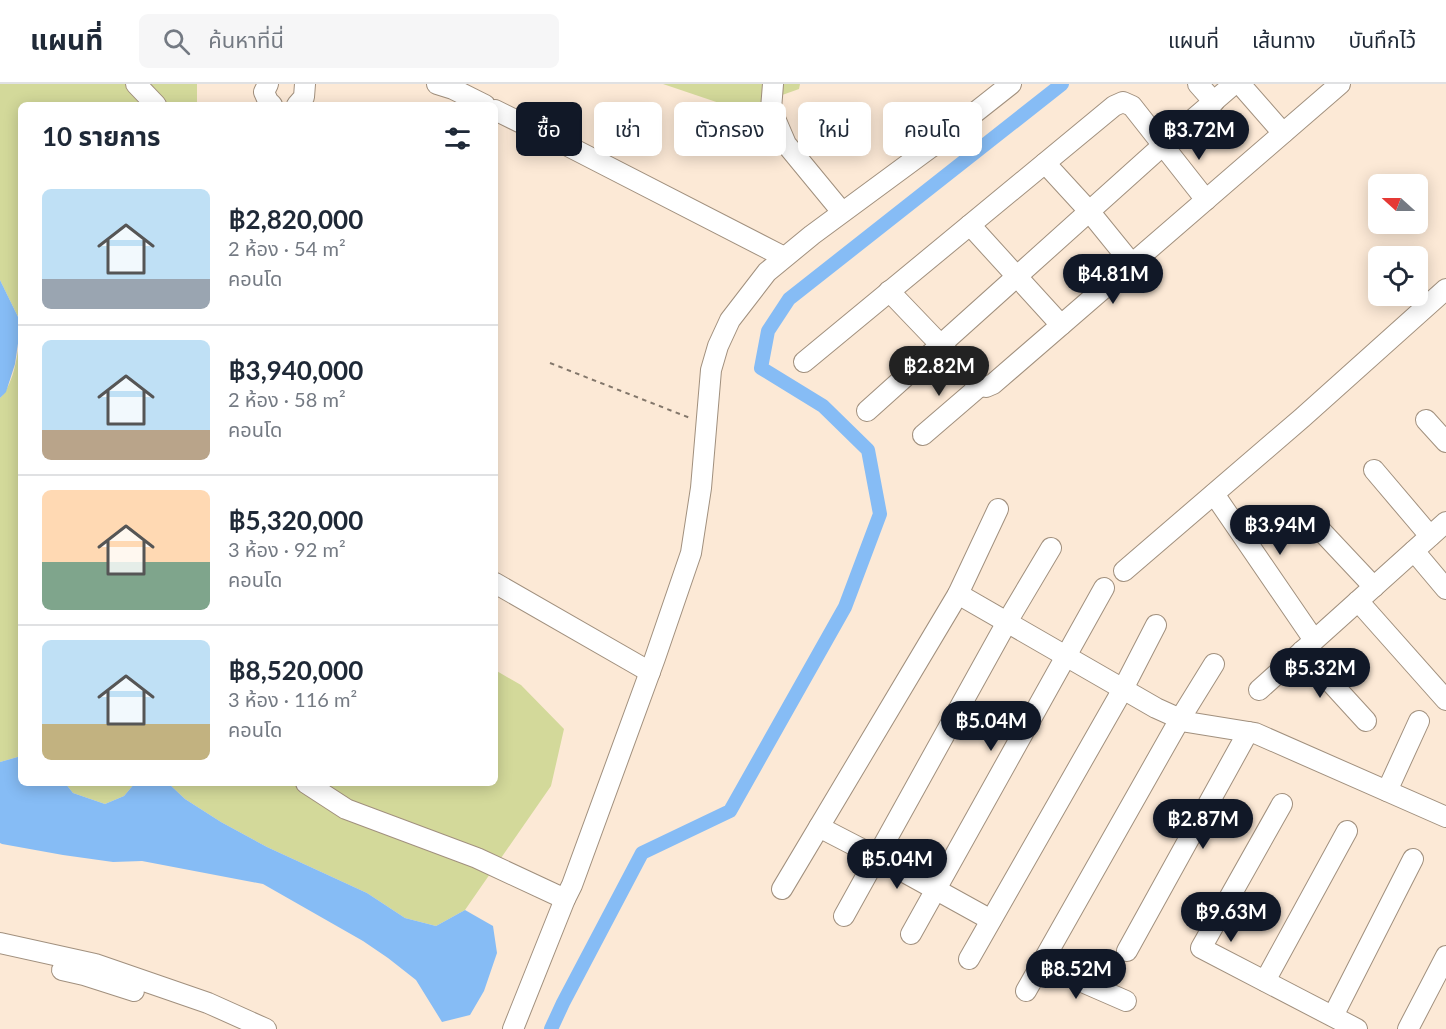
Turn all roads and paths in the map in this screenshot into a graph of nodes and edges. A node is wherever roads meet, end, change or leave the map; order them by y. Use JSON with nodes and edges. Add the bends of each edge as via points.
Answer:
{"nodes":[{"id":1,"x":136,"y":84,"type":"edge"},
{"id":2,"x":268,"y":84,"type":"edge"},
{"id":3,"x":305,"y":84,"type":"edge"},
{"id":4,"x":437,"y":84,"type":"edge"},
{"id":5,"x":773,"y":84,"type":"edge"},
{"id":6,"x":1011,"y":84,"type":"edge"},
{"id":7,"x":1198,"y":84,"type":"edge"},
{"id":8,"x":1234,"y":84,"type":"edge"},
{"id":9,"x":1240,"y":84,"type":"edge"},
{"id":10,"x":1340,"y":84,"type":"edge"},
{"id":11,"x":153,"y":102,"type":"edge"},
{"id":12,"x":269,"y":102,"type":"edge"},
{"id":13,"x":300,"y":102,"type":"edge"},
{"id":14,"x":479,"y":102,"type":"edge"},
{"id":15,"x":1214,"y":102,"type":"junction"},
{"id":16,"x":498,"y":111,"type":"edge"},
{"id":17,"x":1283,"y":133,"type":"junction"},
{"id":18,"x":1162,"y":146,"type":"junction"},
{"id":19,"x":1045,"y":163,"type":"junction"},
{"id":20,"x":1206,"y":200,"type":"junction"},
{"id":21,"x":1089,"y":211,"type":"junction"},
{"id":22,"x":842,"y":212,"type":"junction"},
{"id":23,"x":970,"y":225,"type":"junction"},
{"id":24,"x":784,"y":257,"type":"junction"},
{"id":25,"x":1132,"y":264,"type":"junction"},
{"id":26,"x":1017,"y":277,"type":"junction"},
{"id":27,"x":1446,"y":289,"type":"edge"},
{"id":28,"x":889,"y":291,"type":"junction"},
{"id":29,"x":1061,"y":325,"type":"junction"},
{"id":30,"x":940,"y":345,"type":"junction"},
{"id":31,"x":804,"y":362,"type":"dead end"},
{"id":32,"x":550,"y":363,"type":"dead end"},
{"id":33,"x":980,"y":386,"type":"junction"},
{"id":34,"x":867,"y":411,"type":"dead end"},
{"id":35,"x":1426,"y":420,"type":"dead end"},
{"id":36,"x":706,"y":425,"type":"junction"},
{"id":37,"x":923,"y":435,"type":"dead end"},
{"id":38,"x":1446,"y":442,"type":"edge"},
{"id":39,"x":1374,"y":470,"type":"dead end"},
{"id":40,"x":1214,"y":494,"type":"junction"},
{"id":41,"x":998,"y":509,"type":"dead end"},
{"id":42,"x":1311,"y":520,"type":"dead end"},
{"id":43,"x":1446,"y":522,"type":"edge"},
{"id":44,"x":1430,"y":536,"type":"junction"},
{"id":45,"x":1051,"y":548,"type":"dead end"},
{"id":46,"x":1414,"y":551,"type":"junction"},
{"id":47,"x":1124,"y":571,"type":"dead end"},
{"id":48,"x":498,"y":585,"type":"edge"},
{"id":49,"x":1374,"y":587,"type":"junction"},
{"id":50,"x":1104,"y":588,"type":"dead end"},
{"id":51,"x":1446,"y":589,"type":"edge"},
{"id":52,"x":958,"y":594,"type":"junction"},
{"id":53,"x":1358,"y":601,"type":"junction"},
{"id":54,"x":1007,"y":622,"type":"junction"},
{"id":55,"x":1156,"y":625,"type":"dead end"},
{"id":56,"x":1308,"y":646,"type":"junction"},
{"id":57,"x":1065,"y":656,"type":"junction"},
{"id":58,"x":1214,"y":664,"type":"dead end"},
{"id":59,"x":650,"y":672,"type":"junction"},
{"id":60,"x":1123,"y":689,"type":"junction"},
{"id":61,"x":1259,"y":690,"type":"dead end"},
{"id":62,"x":1446,"y":700,"type":"edge"},
{"id":63,"x":1180,"y":719,"type":"junction"},
{"id":64,"x":1366,"y":721,"type":"dead end"},
{"id":65,"x":1419,"y":721,"type":"dead end"},
{"id":66,"x":1248,"y":732,"type":"junction"},
{"id":67,"x":311,"y":786,"type":"edge"},
{"id":68,"x":1387,"y":791,"type":"junction"},
{"id":69,"x":1282,"y":804,"type":"dead end"},
{"id":70,"x":1446,"y":817,"type":"edge"},
{"id":71,"x":819,"y":827,"type":"junction"},
{"id":72,"x":1347,"y":831,"type":"dead end"},
{"id":73,"x":877,"y":857,"type":"junction"},
{"id":74,"x":1413,"y":859,"type":"dead end"},
{"id":75,"x":782,"y":889,"type":"dead end"},
{"id":76,"x":935,"y":890,"type":"junction"},
{"id":77,"x":565,"y":899,"type":"junction"},
{"id":78,"x":844,"y":916,"type":"dead end"},
{"id":79,"x":991,"y":920,"type":"junction"},
{"id":80,"x":911,"y":934,"type":"dead end"},
{"id":81,"x":0,"y":944,"type":"edge"},
{"id":82,"x":1126,"y":951,"type":"dead end"},
{"id":83,"x":1446,"y":956,"type":"edge"},
{"id":84,"x":0,"y":957,"type":"edge"},
{"id":85,"x":969,"y":959,"type":"dead end"},
{"id":86,"x":1041,"y":964,"type":"junction"},
{"id":87,"x":1265,"y":981,"type":"junction"},
{"id":88,"x":1026,"y":992,"type":"dead end"},
{"id":89,"x":1126,"y":1001,"type":"dead end"},
{"id":90,"x":1333,"y":1016,"type":"junction"},
{"id":91,"x":235,"y":1029,"type":"edge"},
{"id":92,"x":266,"y":1029,"type":"edge"},
{"id":93,"x":513,"y":1029,"type":"edge"},
{"id":94,"x":1357,"y":1029,"type":"edge"},
{"id":95,"x":1408,"y":1029,"type":"edge"}],
"edges":[{"from":1,"to":11,"type":"street"},
{"from":2,"to":12,"type":"street","via":[[264,92]]},
{"from":3,"to":13,"type":"street"},
{"from":4,"to":14,"type":"street"},
{"from":5,"to":22,"type":"street","via":[[771,109],[786,144]]},
{"from":6,"to":22,"type":"street"},
{"from":7,"to":15,"type":"street"},
{"from":8,"to":15,"type":"street"},
{"from":9,"to":17,"type":"street"},
{"from":10,"to":17,"type":"street"},
{"from":15,"to":18,"type":"street"},
{"from":16,"to":24,"type":"street"},
{"from":17,"to":20,"type":"street"},
{"from":18,"to":19,"type":"street","via":[[1132,106],[1123,102]]},
{"from":18,"to":20,"type":"street"},
{"from":18,"to":21,"type":"street"},
{"from":19,"to":21,"type":"street"},
{"from":19,"to":23,"type":"street"},
{"from":20,"to":25,"type":"street"},
{"from":21,"to":25,"type":"street"},
{"from":21,"to":26,"type":"street"},
{"from":22,"to":24,"type":"street"},
{"from":23,"to":26,"type":"street"},
{"from":23,"to":28,"type":"street"},
{"from":24,"to":36,"type":"street","via":[[766,272],[730,320],[711,370]]},
{"from":25,"to":29,"type":"street"},
{"from":26,"to":29,"type":"street"},
{"from":26,"to":30,"type":"street"},
{"from":27,"to":40,"type":"street"},
{"from":28,"to":30,"type":"street"},
{"from":28,"to":31,"type":"street"},
{"from":29,"to":33,"type":"street","via":[[993,384]]},
{"from":30,"to":33,"type":"street"},
{"from":30,"to":34,"type":"street"},
{"from":32,"to":36,"type":"path"},
{"from":33,"to":37,"type":"street"},
{"from":35,"to":38,"type":"street"},
{"from":36,"to":59,"type":"street","via":[[702,488],[691,553]]},
{"from":39,"to":44,"type":"street"},
{"from":40,"to":47,"type":"street"},
{"from":40,"to":56,"type":"street"},
{"from":41,"to":52,"type":"street"},
{"from":42,"to":49,"type":"street"},
{"from":43,"to":44,"type":"street"},
{"from":44,"to":46,"type":"street"},
{"from":45,"to":54,"type":"street"},
{"from":46,"to":49,"type":"street"},
{"from":46,"to":51,"type":"street"},
{"from":48,"to":59,"type":"street"},
{"from":49,"to":53,"type":"street"},
{"from":50,"to":57,"type":"street"},
{"from":52,"to":54,"type":"street"},
{"from":52,"to":71,"type":"street"},
{"from":53,"to":56,"type":"street"},
{"from":53,"to":62,"type":"street"},
{"from":54,"to":57,"type":"street"},
{"from":54,"to":73,"type":"street"},
{"from":55,"to":60,"type":"street"},
{"from":56,"to":61,"type":"street"},
{"from":56,"to":64,"type":"street"},
{"from":57,"to":60,"type":"street"},
{"from":57,"to":76,"type":"street"},
{"from":58,"to":63,"type":"street"},
{"from":59,"to":77,"type":"street"},
{"from":60,"to":63,"type":"street"},
{"from":60,"to":79,"type":"street"},
{"from":63,"to":66,"type":"street"},
{"from":63,"to":86,"type":"street"},
{"from":65,"to":68,"type":"street"},
{"from":66,"to":68,"type":"street"},
{"from":66,"to":82,"type":"street"},
{"from":67,"to":77,"type":"street","via":[[346,809],[477,858]]},
{"from":68,"to":70,"type":"street"},
{"from":69,"to":87,"type":"street","via":[[1201,948]]},
{"from":71,"to":73,"type":"street"},
{"from":71,"to":75,"type":"street"},
{"from":72,"to":87,"type":"street"},
{"from":73,"to":76,"type":"street"},
{"from":73,"to":78,"type":"street"},
{"from":74,"to":90,"type":"street"},
{"from":76,"to":79,"type":"street"},
{"from":76,"to":80,"type":"street"},
{"from":77,"to":93,"type":"street"},
{"from":79,"to":85,"type":"street"},
{"from":81,"to":92,"type":"street","via":[[95,964],[208,1003]]},
{"from":83,"to":95,"type":"street"},
{"from":84,"to":91,"type":"street","via":[[84,975],[204,1014]]},
{"from":86,"to":88,"type":"street"},
{"from":86,"to":89,"type":"street"},
{"from":87,"to":90,"type":"street"},
{"from":90,"to":94,"type":"street"}]}
